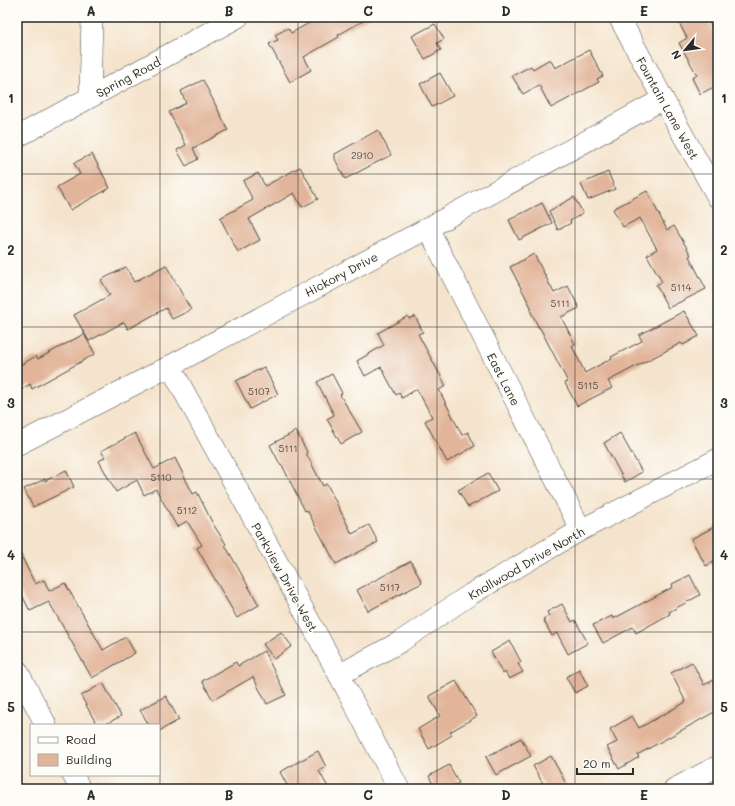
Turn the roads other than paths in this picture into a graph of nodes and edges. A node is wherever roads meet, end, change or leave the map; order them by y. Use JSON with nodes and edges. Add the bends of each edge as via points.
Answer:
{"nodes":[{"id":1,"x":92,"y":17,"type":"edge"},
{"id":2,"x":238,"y":17,"type":"edge"},
{"id":3,"x":619,"y":17,"type":"edge"},
{"id":4,"x":90,"y":97,"type":"junction"},
{"id":5,"x":663,"y":99,"type":"junction"},
{"id":6,"x":17,"y":137,"type":"edge"},
{"id":7,"x":718,"y":198,"type":"edge"},
{"id":8,"x":428,"y":228,"type":"junction"},
{"id":9,"x":170,"y":366,"type":"junction"},
{"id":10,"x":17,"y":445,"type":"edge"},
{"id":11,"x":718,"y":459,"type":"edge"},
{"id":12,"x":581,"y":530,"type":"junction"},
{"id":13,"x":17,"y":670,"type":"edge"},
{"id":14,"x":339,"y":675,"type":"junction"},
{"id":15,"x":45,"y":724,"type":"edge"},
{"id":16,"x":716,"y":772,"type":"edge"},
{"id":17,"x":74,"y":776,"type":"edge"},
{"id":18,"x":80,"y":789,"type":"edge"},
{"id":19,"x":398,"y":789,"type":"edge"},
{"id":20,"x":674,"y":789,"type":"edge"}],
"edges":[{"from":1,"to":4,"type":"street"},
{"from":2,"to":4,"type":"street","name":"Spring Road"},
{"from":3,"to":5,"type":"street","name":"Fountain Lane West"},
{"from":4,"to":6,"type":"street","name":"Spring Road"},
{"from":5,"to":7,"type":"street","name":"Fountain Lane West"},
{"from":5,"to":8,"type":"street","name":"Hickory Drive"},
{"from":8,"to":9,"type":"street","name":"Hickory Drive"},
{"from":8,"to":12,"type":"street","name":"East Lane"},
{"from":9,"to":10,"type":"street","name":"Hickory Drive"},
{"from":9,"to":14,"type":"street","name":"Parkview Drive West"},
{"from":11,"to":12,"type":"street","name":"Knollwood Drive North"},
{"from":12,"to":14,"type":"street","name":"Knollwood Drive North","via":[[471,594],[400,642]]},
{"from":13,"to":15,"type":"street"},
{"from":14,"to":19,"type":"street","name":"Parkview Drive West"},
{"from":16,"to":20,"type":"street"},
{"from":17,"to":18,"type":"street"}]}
